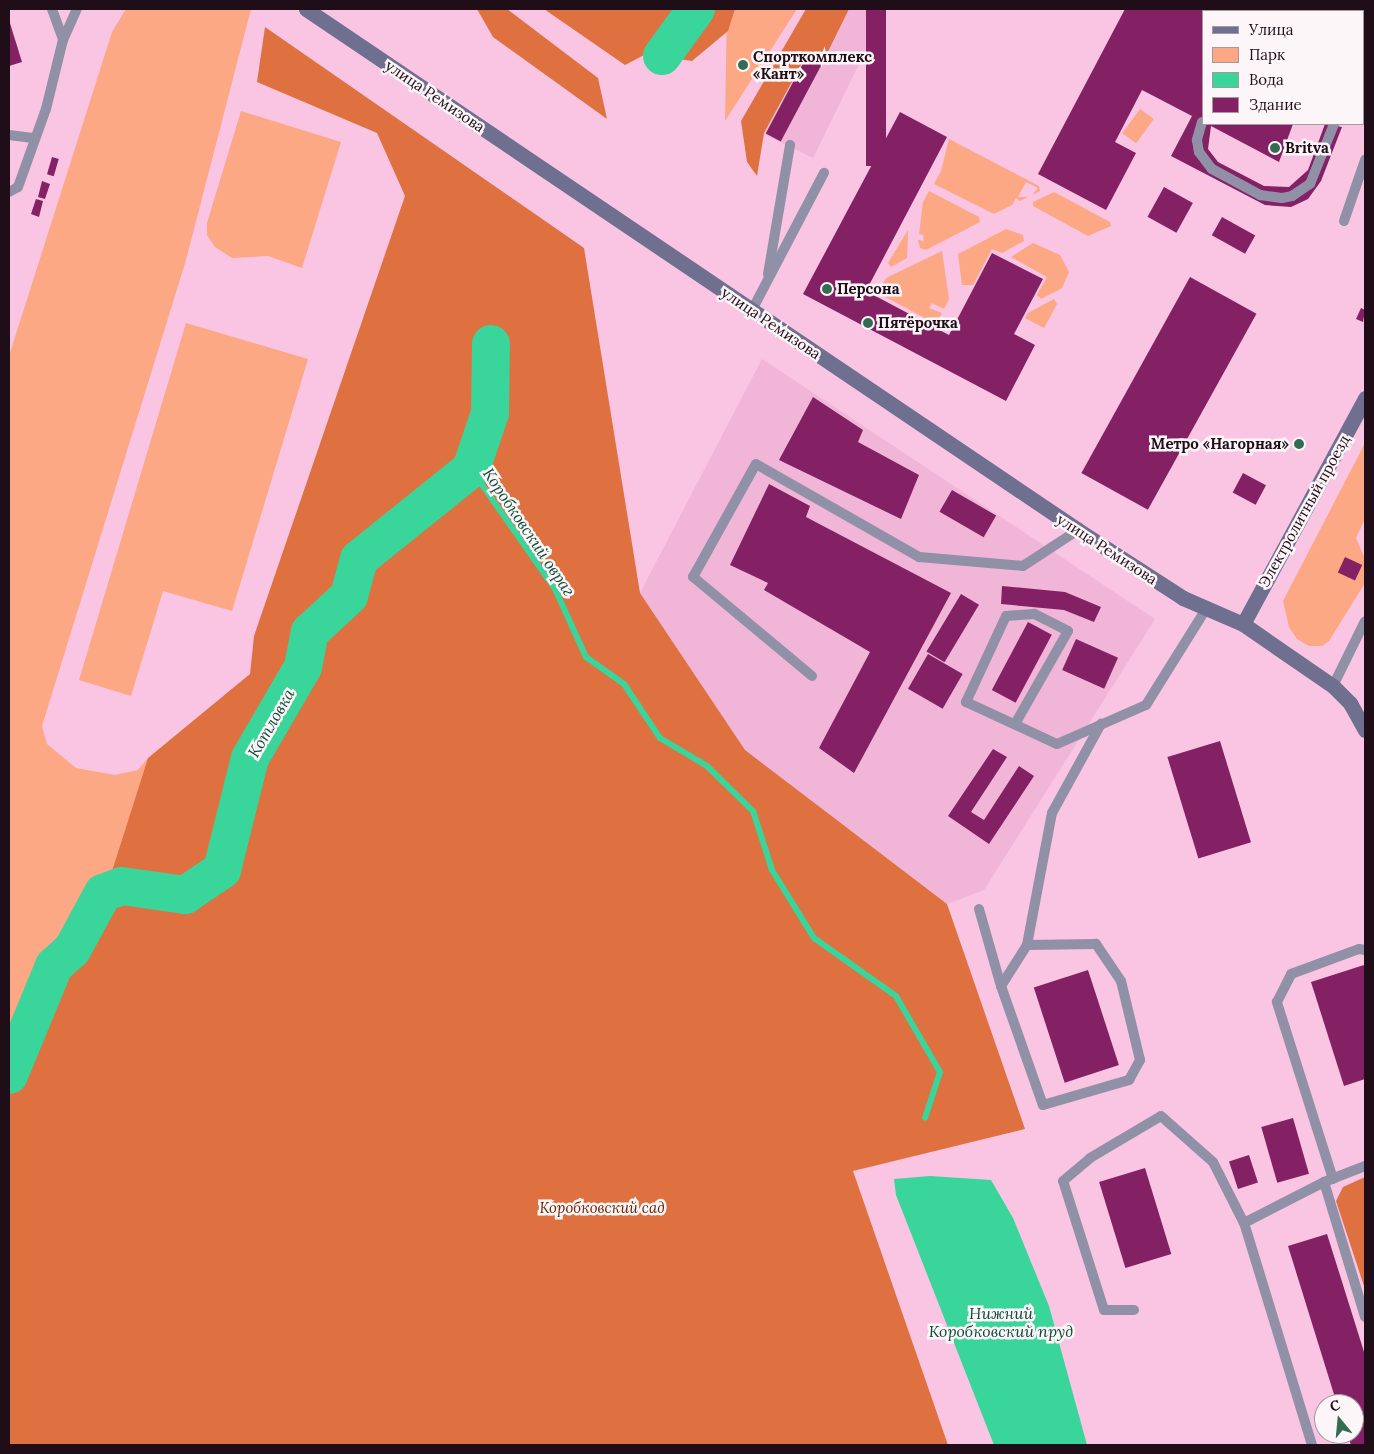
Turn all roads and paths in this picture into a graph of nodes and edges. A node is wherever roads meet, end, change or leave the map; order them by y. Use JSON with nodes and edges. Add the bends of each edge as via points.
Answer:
{"nodes":[{"id":1,"x":52,"y":9,"type":"edge"},
{"id":2,"x":77,"y":9,"type":"edge"},
{"id":3,"x":306,"y":9,"type":"edge"},
{"id":4,"x":63,"y":40,"type":"junction"},
{"id":5,"x":1202,"y":122,"type":"edge"},
{"id":6,"x":1334,"y":125,"type":"edge"},
{"id":7,"x":9,"y":135,"type":"edge"},
{"id":8,"x":34,"y":138,"type":"junction"},
{"id":9,"x":790,"y":145,"type":"dead end"},
{"id":10,"x":1365,"y":160,"type":"edge"},
{"id":11,"x":824,"y":173,"type":"dead end"},
{"id":12,"x":9,"y":192,"type":"edge"},
{"id":13,"x":1344,"y":221,"type":"dead end"},
{"id":14,"x":766,"y":282,"type":"junction"},
{"id":15,"x":752,"y":310,"type":"junction"},
{"id":16,"x":1365,"y":398,"type":"edge"},
{"id":17,"x":1078,"y":530,"type":"junction"},
{"id":18,"x":1206,"y":609,"type":"junction"},
{"id":19,"x":1365,"y":621,"type":"edge"},
{"id":20,"x":1243,"y":624,"type":"junction"},
{"id":21,"x":812,"y":676,"type":"dead end"},
{"id":22,"x":1333,"y":686,"type":"junction"},
{"id":23,"x":1015,"y":724,"type":"junction"},
{"id":24,"x":1101,"y":724,"type":"junction"},
{"id":25,"x":1365,"y":730,"type":"edge"},
{"id":26,"x":979,"y":909,"type":"dead end"},
{"id":27,"x":1026,"y":945,"type":"junction"},
{"id":28,"x":1365,"y":950,"type":"edge"},
{"id":29,"x":1001,"y":986,"type":"junction"},
{"id":30,"x":1365,"y":1166,"type":"edge"},
{"id":31,"x":1328,"y":1180,"type":"junction"},
{"id":32,"x":1244,"y":1223,"type":"junction"},
{"id":33,"x":1134,"y":1310,"type":"dead end"},
{"id":34,"x":1365,"y":1317,"type":"edge"},
{"id":35,"x":1312,"y":1445,"type":"edge"}],
"edges":[{"from":1,"to":4,"type":"lane"},
{"from":2,"to":4,"type":"lane"},
{"from":3,"to":15,"type":"street","name":"улица Ремизова"},
{"from":4,"to":8,"type":"lane","via":[[46,109]]},
{"from":5,"to":6,"type":"lane","via":[[1197,140],[1199,152],[1212,170],[1260,195],[1282,198],[1310,184]]},
{"from":7,"to":8,"type":"lane"},
{"from":8,"to":12,"type":"lane","via":[[18,187]]},
{"from":9,"to":14,"type":"lane"},
{"from":10,"to":13,"type":"lane"},
{"from":11,"to":14,"type":"lane"},
{"from":14,"to":15,"type":"lane"},
{"from":15,"to":17,"type":"street","name":"улица Ремизова"},
{"from":16,"to":20,"type":"street","name":"Электролитный проезд"},
{"from":17,"to":18,"type":"street","name":"улица Ремизова","via":[[1183,598]]},
{"from":17,"to":21,"type":"lane","via":[[1023,566],[919,557],[756,464],[693,577]]},
{"from":18,"to":20,"type":"street","name":"улица Ремизова"},
{"from":18,"to":24,"type":"lane","via":[[1146,706]]},
{"from":19,"to":22,"type":"lane"},
{"from":20,"to":22,"type":"street","name":"улица Ремизова"},
{"from":22,"to":25,"type":"street","name":"улица Ремизова","via":[[1350,703]]},
{"from":23,"to":23,"type":"lane","via":[[966,702],[1006,616],[1034,614],[1068,630]]},
{"from":23,"to":24,"type":"lane","via":[[1057,744]]},
{"from":24,"to":27,"type":"lane","via":[[1052,813]]},
{"from":26,"to":29,"type":"lane"},
{"from":27,"to":29,"type":"lane"},
{"from":27,"to":29,"type":"lane","via":[[1096,944],[1122,981],[1140,1060],[1129,1080],[1043,1105]]},
{"from":28,"to":31,"type":"lane","via":[[1359,949],[1291,974],[1277,1002]]},
{"from":30,"to":31,"type":"lane"},
{"from":31,"to":32,"type":"lane"},
{"from":31,"to":34,"type":"lane"},
{"from":32,"to":33,"type":"lane","via":[[1213,1162],[1161,1116],[1090,1158],[1063,1181],[1104,1310]]},
{"from":32,"to":35,"type":"lane"}]}
